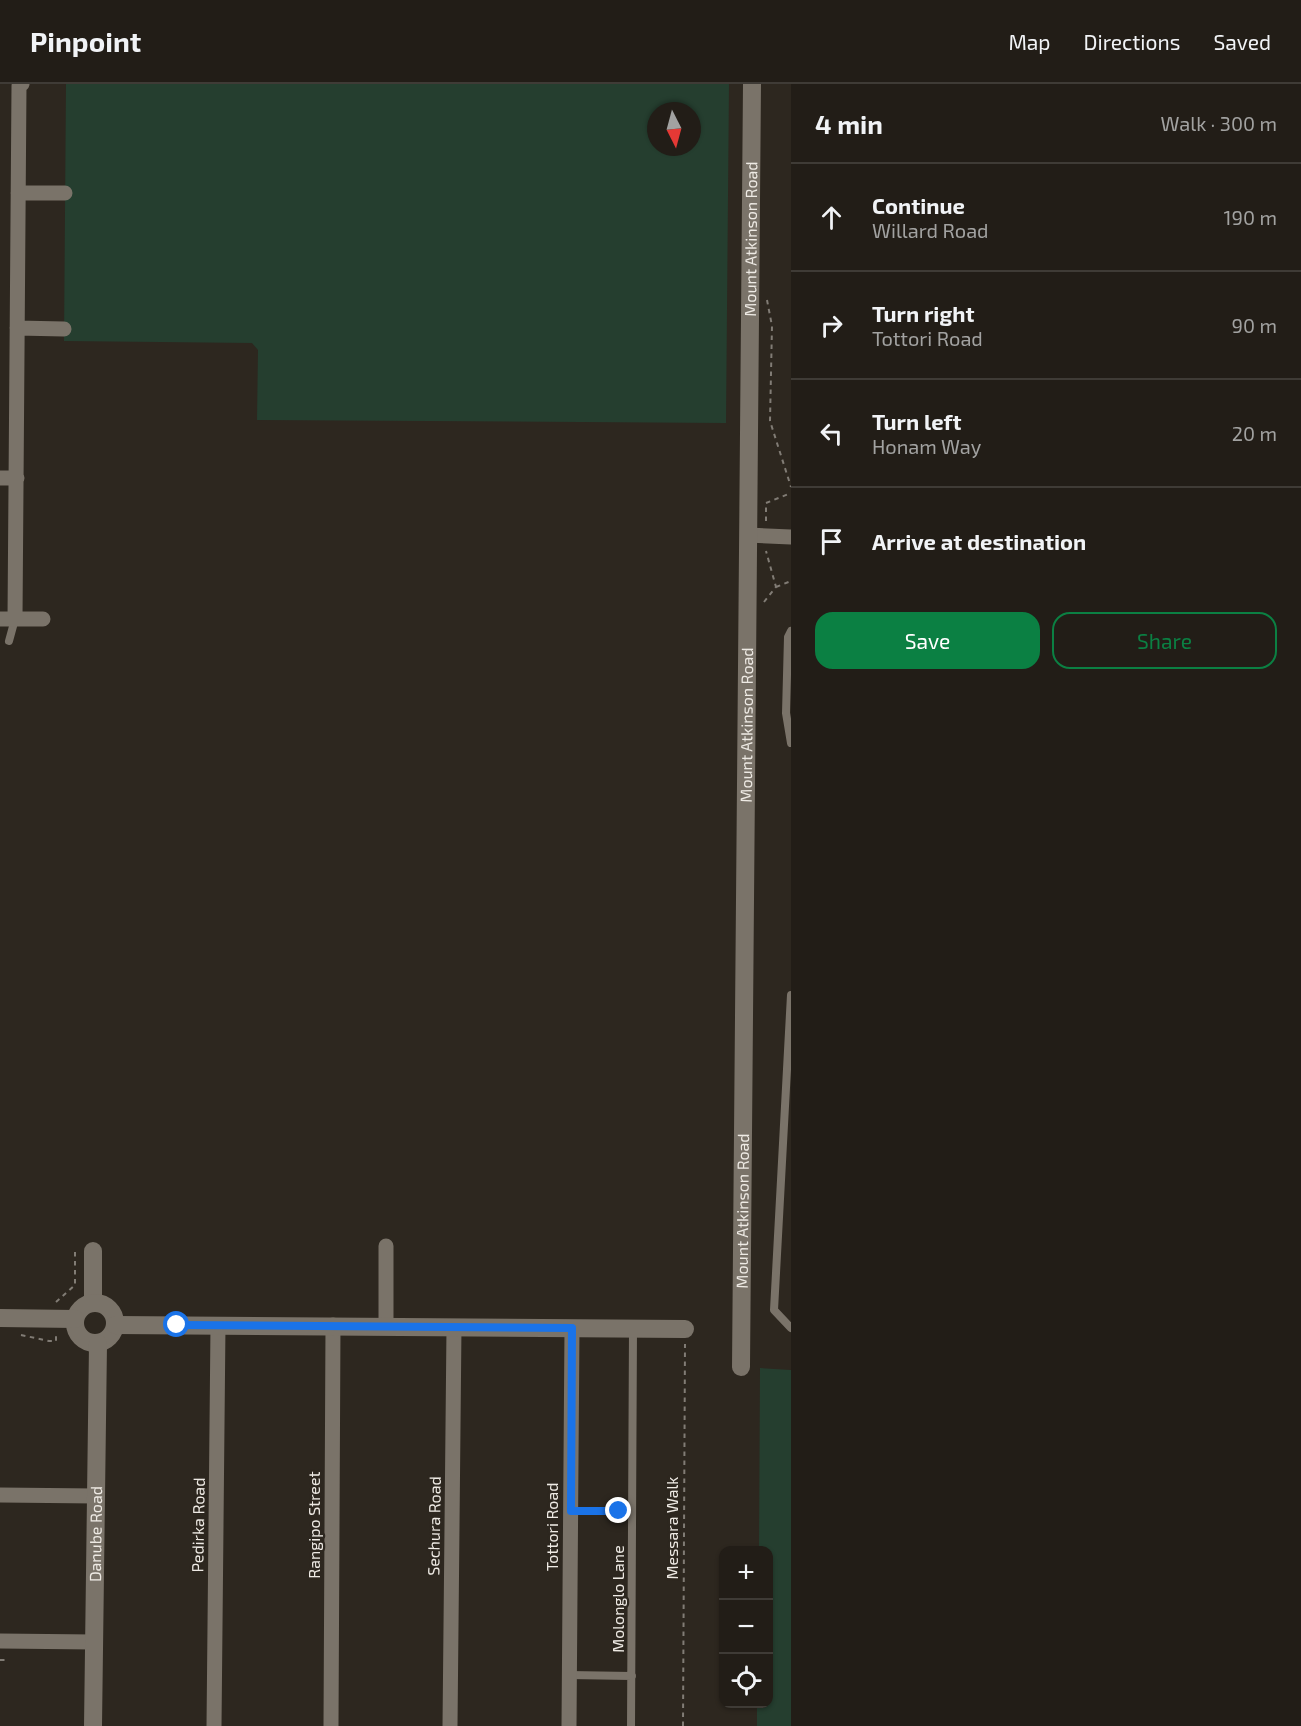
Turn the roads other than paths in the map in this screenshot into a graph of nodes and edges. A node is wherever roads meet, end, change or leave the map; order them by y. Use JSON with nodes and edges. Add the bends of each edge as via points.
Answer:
{"nodes":[{"id":1,"x":22,"y":84,"type":"edge"},
{"id":2,"x":752,"y":84,"type":"edge"},
{"id":3,"x":18,"y":193,"type":"junction"},
{"id":4,"x":65,"y":193,"type":"dead end"},
{"id":5,"x":17,"y":328,"type":"junction"},
{"id":6,"x":64,"y":328,"type":"dead end"},
{"id":7,"x":0,"y":478,"type":"edge"},
{"id":8,"x":17,"y":478,"type":"junction"},
{"id":9,"x":748,"y":535,"type":"junction"},
{"id":10,"x":791,"y":537,"type":"edge"},
{"id":11,"x":8,"y":619,"type":"edge"},
{"id":12,"x":43,"y":619,"type":"dead end"},
{"id":13,"x":791,"y":631,"type":"edge"},
{"id":14,"x":9,"y":641,"type":"dead end"},
{"id":15,"x":791,"y":743,"type":"edge"},
{"id":16,"x":791,"y":995,"type":"edge"},
{"id":17,"x":386,"y":1246,"type":"dead end"},
{"id":18,"x":84,"y":1251,"type":"road end"},
{"id":19,"x":93,"y":1303,"type":"junction"},
{"id":20,"x":0,"y":1318,"type":"edge"},
{"id":21,"x":75,"y":1319,"type":"junction"},
{"id":22,"x":115,"y":1325,"type":"junction"},
{"id":23,"x":218,"y":1325,"type":"junction"},
{"id":24,"x":333,"y":1325,"type":"junction"},
{"id":25,"x":386,"y":1326,"type":"junction"},
{"id":26,"x":454,"y":1327,"type":"junction"},
{"id":27,"x":572,"y":1328,"type":"junction"},
{"id":28,"x":791,"y":1328,"type":"edge"},
{"id":29,"x":633,"y":1329,"type":"junction"},
{"id":30,"x":685,"y":1329,"type":"road end"},
{"id":31,"x":98,"y":1344,"type":"junction"},
{"id":32,"x":741,"y":1367,"type":"dead end"},
{"id":33,"x":0,"y":1495,"type":"edge"},
{"id":34,"x":96,"y":1496,"type":"junction"},
{"id":35,"x":571,"y":1511,"type":"junction"},
{"id":36,"x":632,"y":1511,"type":"junction"},
{"id":37,"x":0,"y":1641,"type":"edge"},
{"id":38,"x":94,"y":1642,"type":"junction"},
{"id":39,"x":569,"y":1675,"type":"junction"},
{"id":40,"x":632,"y":1676,"type":"junction"},
{"id":41,"x":93,"y":1726,"type":"edge"},
{"id":42,"x":214,"y":1726,"type":"edge"},
{"id":43,"x":331,"y":1726,"type":"edge"},
{"id":44,"x":450,"y":1726,"type":"edge"},
{"id":45,"x":569,"y":1726,"type":"edge"},
{"id":46,"x":632,"y":1726,"type":"edge"}],
"edges":[{"from":1,"to":3,"type":"street"},
{"from":2,"to":9,"type":"street","name":"Mount Atkinson Road"},
{"from":3,"to":4,"type":"street"},
{"from":3,"to":5,"type":"street"},
{"from":5,"to":6,"type":"street"},
{"from":5,"to":8,"type":"street"},
{"from":7,"to":8,"type":"street"},
{"from":8,"to":11,"type":"street"},
{"from":9,"to":10,"type":"street"},
{"from":9,"to":32,"type":"street","name":"Mount Atkinson Road"},
{"from":11,"to":12,"type":"street"},
{"from":11,"to":14,"type":"lane"},
{"from":13,"to":15,"type":"lane","via":[[786,713]]},
{"from":16,"to":28,"type":"lane","via":[[774,1310]]},
{"from":17,"to":25,"type":"street"},
{"from":18,"to":19,"type":"street"},
{"from":19,"to":21,"type":"street","via":[[81,1308]]},
{"from":19,"to":22,"type":"street","via":[[111,1311]]},
{"from":20,"to":21,"type":"street"},
{"from":21,"to":31,"type":"street","via":[[79,1337]]},
{"from":22,"to":23,"type":"street"},
{"from":22,"to":31,"type":"street","via":[[110,1337]]},
{"from":23,"to":24,"type":"street"},
{"from":23,"to":42,"type":"street","name":"Pedirka Road"},
{"from":24,"to":25,"type":"street"},
{"from":24,"to":43,"type":"street","name":"Rangipo Street"},
{"from":25,"to":26,"type":"street"},
{"from":26,"to":27,"type":"street"},
{"from":26,"to":44,"type":"street","name":"Sechura Road"},
{"from":27,"to":29,"type":"street"},
{"from":27,"to":35,"type":"street","name":"Tottori Road"},
{"from":29,"to":30,"type":"street"},
{"from":29,"to":36,"type":"lane","name":"Molonglo Lane"},
{"from":31,"to":34,"type":"street","name":"Danube Road"},
{"from":33,"to":34,"type":"street"},
{"from":34,"to":38,"type":"street","name":"Danube Road"},
{"from":35,"to":36,"type":"lane"},
{"from":35,"to":39,"type":"street","name":"Tottori Road"},
{"from":36,"to":40,"type":"lane","name":"Molonglo Lane"},
{"from":37,"to":38,"type":"street"},
{"from":38,"to":41,"type":"street","name":"Danube Road"},
{"from":39,"to":40,"type":"lane"},
{"from":39,"to":45,"type":"street","name":"Tottori Road"},
{"from":40,"to":46,"type":"lane","name":"Molonglo Lane"}]}
